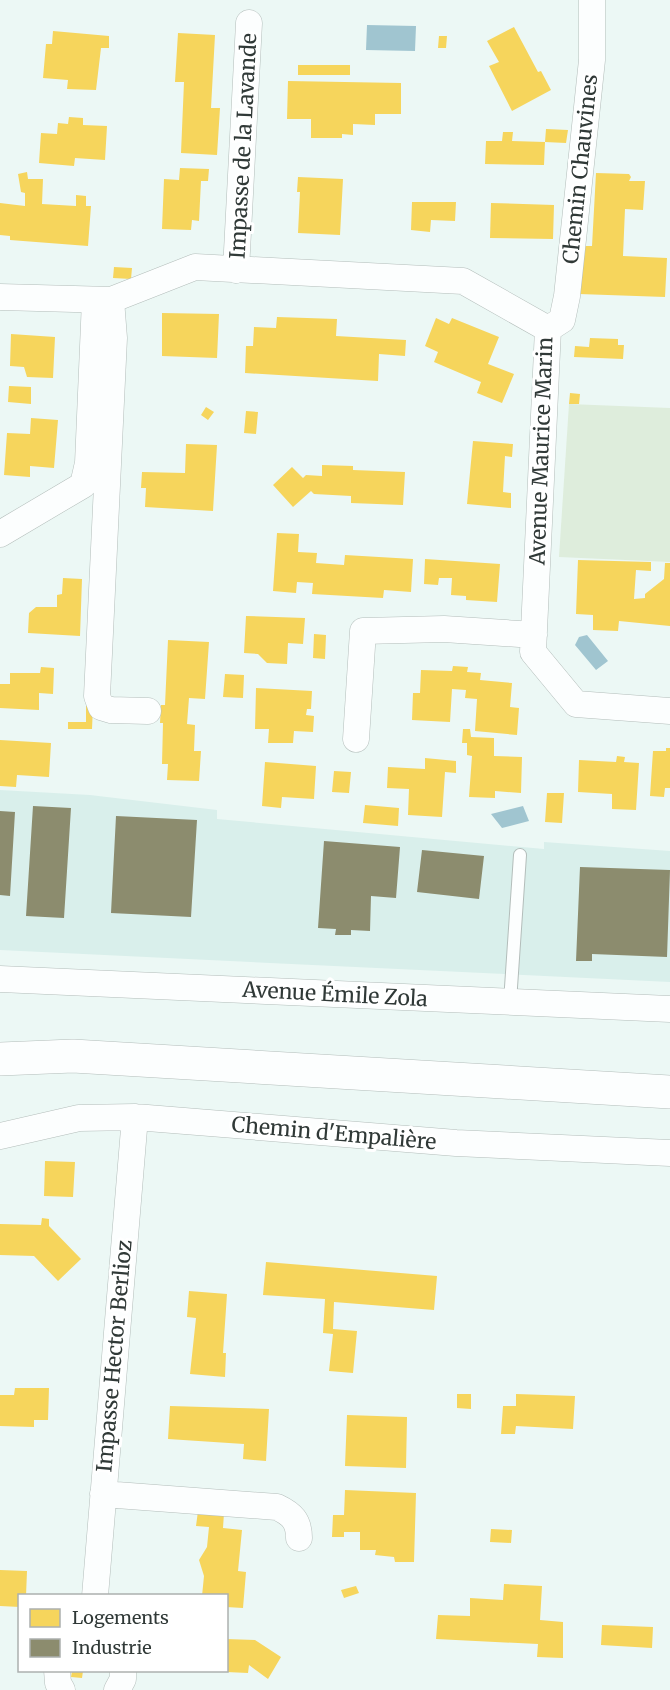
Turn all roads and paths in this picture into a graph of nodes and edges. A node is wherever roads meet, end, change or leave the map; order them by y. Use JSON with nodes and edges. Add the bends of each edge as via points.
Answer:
{"nodes":[{"id":1,"x":592,"y":0,"type":"edge"},
{"id":2,"x":249,"y":23,"type":"dead end"},
{"id":3,"x":236,"y":270,"type":"junction"},
{"id":4,"x":0,"y":297,"type":"edge"},
{"id":5,"x":103,"y":300,"type":"junction"},
{"id":6,"x":548,"y":329,"type":"junction"},
{"id":7,"x":0,"y":534,"type":"edge"},
{"id":8,"x":534,"y":635,"type":"junction"},
{"id":9,"x":148,"y":711,"type":"dead end"},
{"id":10,"x":670,"y":711,"type":"edge"},
{"id":11,"x":356,"y":739,"type":"dead end"},
{"id":12,"x":520,"y":855,"type":"dead end"},
{"id":13,"x":0,"y":979,"type":"edge"},
{"id":14,"x":510,"y":1002,"type":"junction"},
{"id":15,"x":670,"y":1010,"type":"edge"},
{"id":16,"x":0,"y":1059,"type":"edge"},
{"id":17,"x":670,"y":1092,"type":"edge"},
{"id":18,"x":135,"y":1117,"type":"junction"},
{"id":19,"x":0,"y":1136,"type":"edge"},
{"id":20,"x":670,"y":1153,"type":"edge"},
{"id":21,"x":103,"y":1494,"type":"junction"},
{"id":22,"x":299,"y":1538,"type":"dead end"},
{"id":23,"x":95,"y":1594,"type":"edge"},
{"id":24,"x":57,"y":1672,"type":"edge"},
{"id":25,"x":123,"y":1672,"type":"edge"},
{"id":26,"x":62,"y":1690,"type":"edge"},
{"id":27,"x":117,"y":1690,"type":"edge"}],
"edges":[{"from":1,"to":6,"type":"street","name":"Chemin Chauvines","via":[[592,60],[567,296],[562,320]]},
{"from":2,"to":3,"type":"street","name":"Impasse de la Lavande"},
{"from":3,"to":5,"type":"street","name":"Avenue Maurice Marin","via":[[195,267]]},
{"from":3,"to":6,"type":"street","name":"Avenue Maurice Marin","via":[[463,281]]},
{"from":4,"to":5,"type":"street","name":"Avenue Maurice Marin"},
{"from":5,"to":7,"type":"street","via":[[88,464],[82,485]]},
{"from":5,"to":9,"type":"street","via":[[114,338],[97,696],[101,707],[111,711]]},
{"from":6,"to":8,"type":"street","name":"Avenue Maurice Marin"},
{"from":8,"to":10,"type":"street","name":"Avenue Maurice Marin","via":[[533,652],[576,704]]},
{"from":8,"to":11,"type":"street","via":[[444,629],[363,631]]},
{"from":12,"to":14,"type":"lane"},
{"from":13,"to":14,"type":"street","name":"Avenue Émile Zola"},
{"from":14,"to":15,"type":"street","name":"Avenue Émile Zola"},
{"from":16,"to":17,"type":"main road","via":[[73,1056]]},
{"from":18,"to":19,"type":"street","name":"Chemin d'Empalière","via":[[79,1118]]},
{"from":18,"to":20,"type":"street","name":"Chemin d'Empalière","via":[[456,1143]]},
{"from":18,"to":21,"type":"street","name":"Impasse Hector Berlioz"},
{"from":21,"to":22,"type":"street","via":[[277,1507],[299,1525]]},
{"from":21,"to":23,"type":"street","name":"Impasse Hector Berlioz"},
{"from":24,"to":26,"type":"street"},
{"from":25,"to":27,"type":"street"}]}
